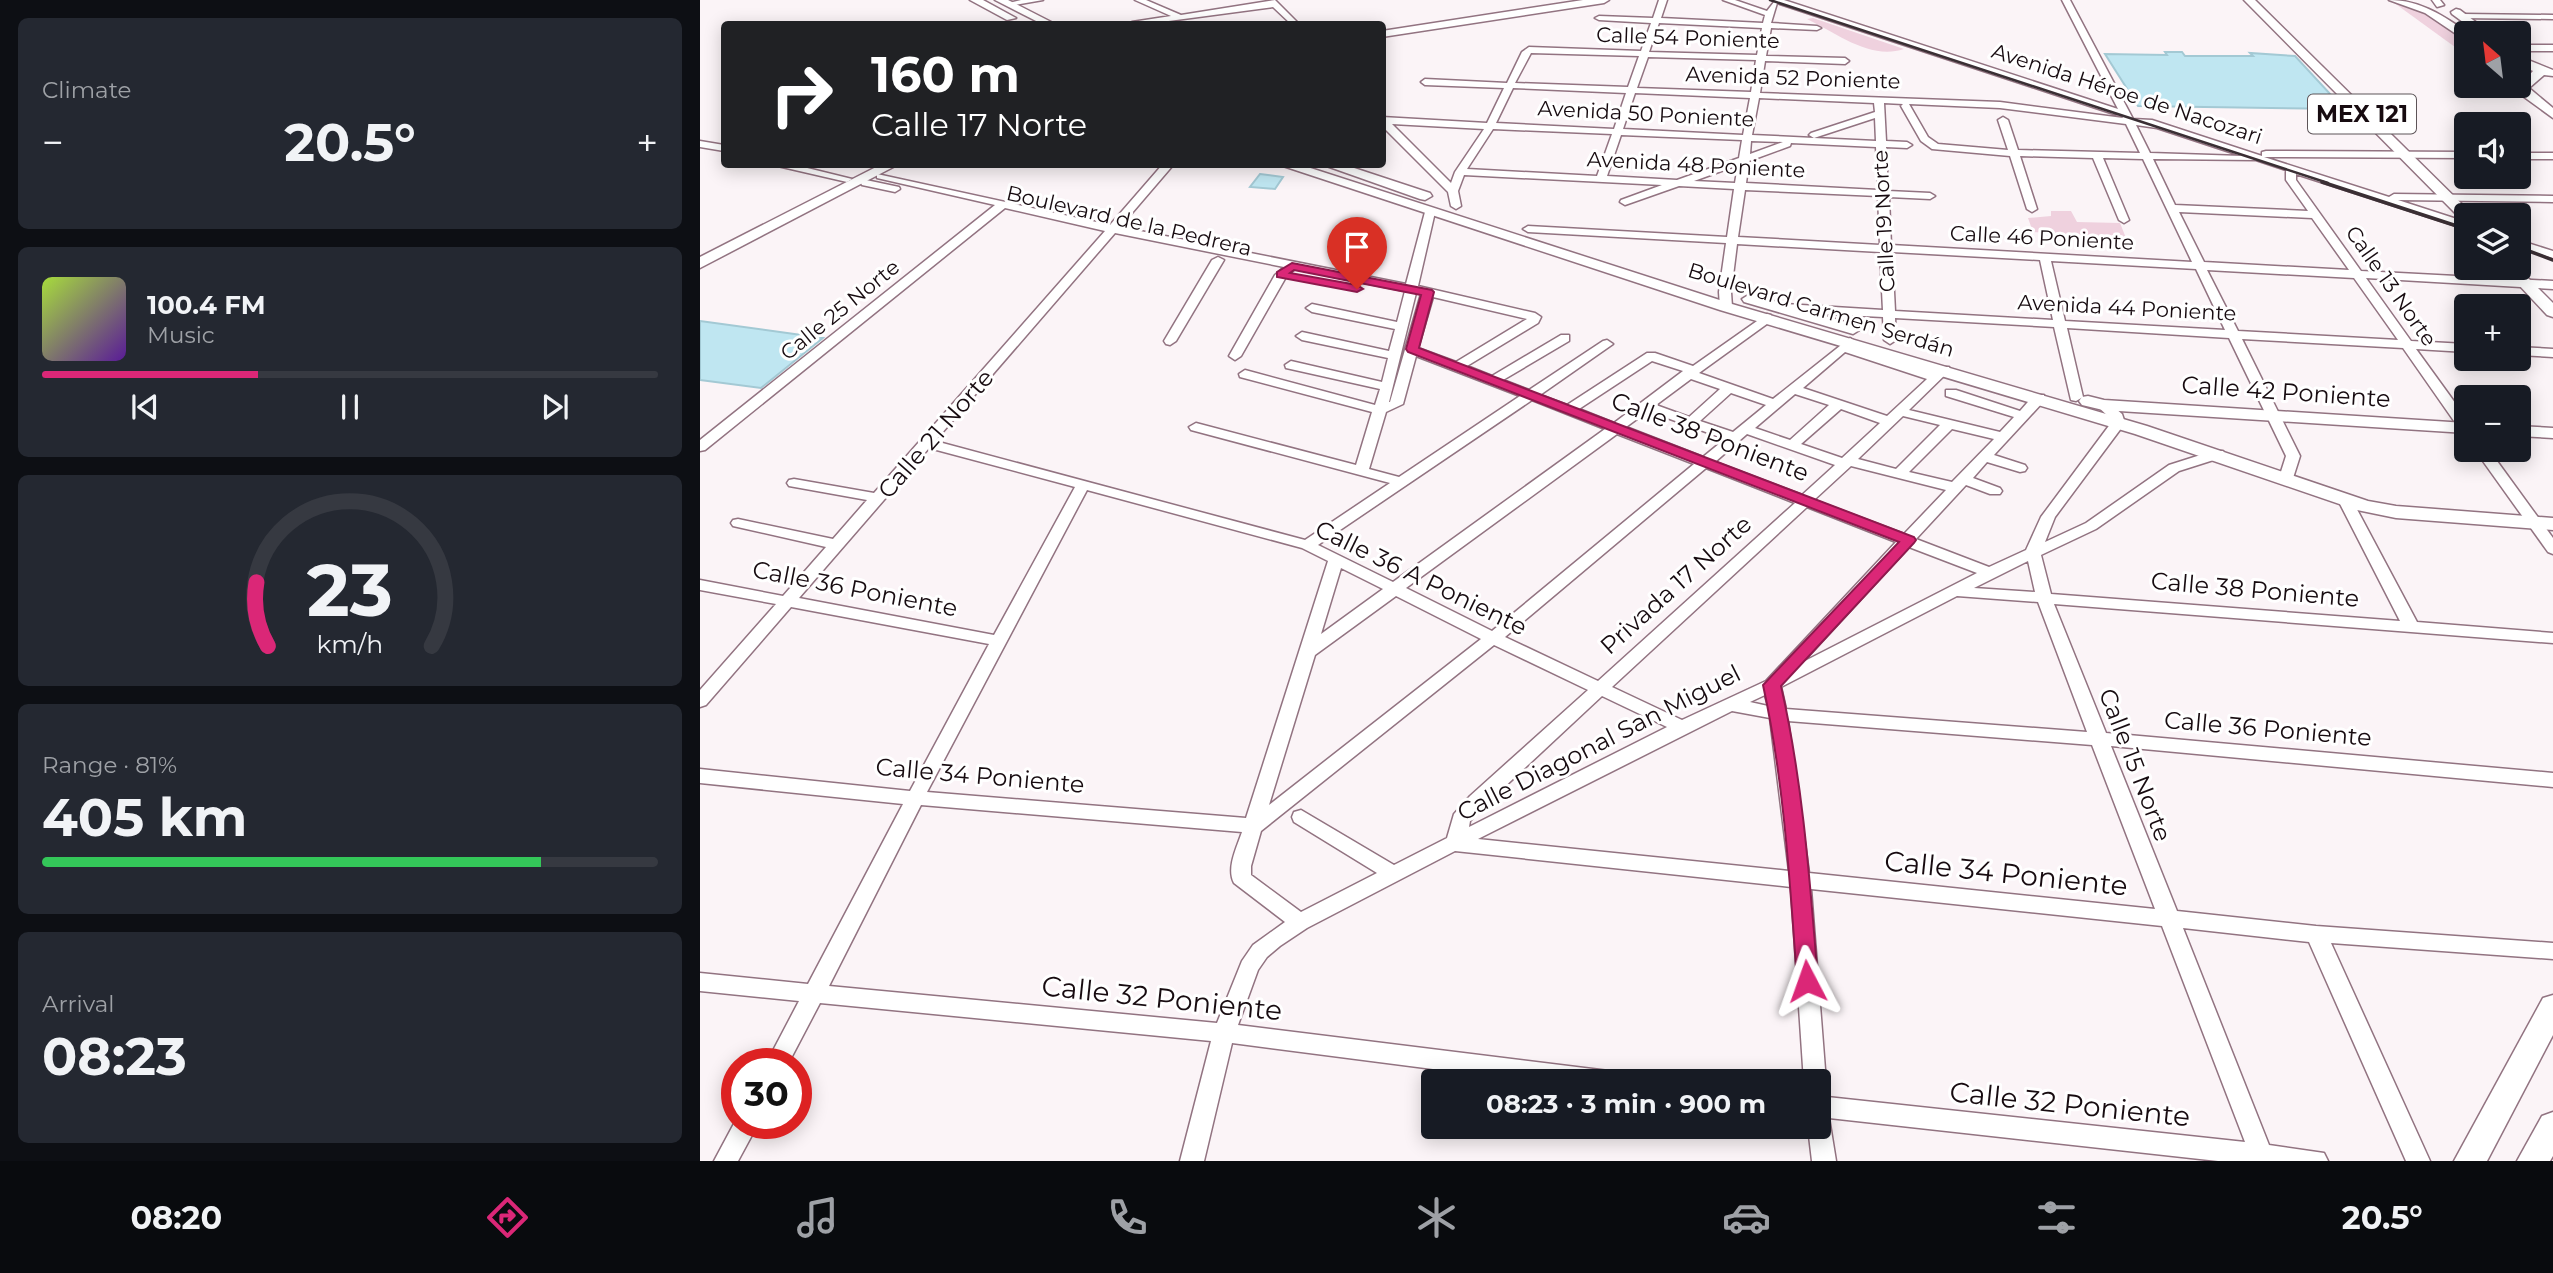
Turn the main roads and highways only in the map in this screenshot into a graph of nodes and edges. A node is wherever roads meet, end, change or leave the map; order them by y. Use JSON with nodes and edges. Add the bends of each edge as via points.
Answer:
{"nodes":[{"id":1,"x":975,"y":0,"type":"edge"},
{"id":2,"x":1565,"y":0,"type":"edge"},
{"id":3,"x":1604,"y":0,"type":"edge"},
{"id":4,"x":2249,"y":0,"type":"edge"},
{"id":5,"x":2395,"y":0,"type":"edge"},
{"id":6,"x":2425,"y":0,"type":"edge"},
{"id":7,"x":2438,"y":2,"type":"edge"},
{"id":8,"x":1002,"y":5,"type":"edge"},
{"id":9,"x":1020,"y":21,"type":"edge"},
{"id":10,"x":1030,"y":21,"type":"edge"},
{"id":11,"x":1042,"y":21,"type":"edge"},
{"id":12,"x":2469,"y":21,"type":"edge"},
{"id":13,"x":1386,"y":27,"type":"edge"},
{"id":14,"x":2454,"y":28,"type":"edge"},
{"id":15,"x":1386,"y":33,"type":"edge"},
{"id":16,"x":2543,"y":73,"type":"edge"},
{"id":17,"x":2553,"y":82,"type":"edge"},
{"id":18,"x":2553,"y":114,"type":"edge"},
{"id":19,"x":882,"y":168,"type":"edge"},
{"id":20,"x":1295,"y":168,"type":"edge"},
{"id":21,"x":1339,"y":168,"type":"edge"},
{"id":22,"x":880,"y":170,"type":"edge"},
{"id":23,"x":852,"y":179,"type":"edge"},
{"id":24,"x":2454,"y":203,"type":"edge"},
{"id":25,"x":1456,"y":206,"type":"junction"},
{"id":26,"x":700,"y":249,"type":"edge"},
{"id":27,"x":700,"y":263,"type":"edge"},
{"id":28,"x":2539,"y":284,"type":"edge"},
{"id":29,"x":2553,"y":298,"type":"edge"},
{"id":30,"x":1725,"y":299,"type":"junction"},
{"id":31,"x":2553,"y":312,"type":"edge"},
{"id":32,"x":2103,"y":405,"type":"joint"},
{"id":33,"x":2131,"y":407,"type":"junction"},
{"id":34,"x":2454,"y":427,"type":"edge"},
{"id":35,"x":2141,"y":430,"type":"junction"},
{"id":36,"x":2531,"y":432,"type":"edge"},
{"id":37,"x":2553,"y":433,"type":"edge"},
{"id":38,"x":2544,"y":523,"type":"edge"},
{"id":39,"x":2553,"y":1007,"type":"edge"},
{"id":40,"x":2553,"y":1126,"type":"edge"},
{"id":41,"x":2470,"y":1161,"type":"edge"},
{"id":42,"x":2533,"y":1161,"type":"edge"}],
"edges":[{"from":1,"to":8,"type":"main road"},
{"from":2,"to":13,"type":"main road"},
{"from":3,"to":15,"type":"main road"},
{"from":4,"to":24,"type":"main road","number":"MEX 121"},
{"from":5,"to":14,"type":"main road","via":[[2429,11]]},
{"from":6,"to":7,"type":"main road"},
{"from":7,"to":12,"type":"main road"},
{"from":8,"to":9,"type":"main road"},
{"from":8,"to":10,"type":"main road"},
{"from":8,"to":11,"type":"main road"},
{"from":16,"to":17,"type":"main road"},
{"from":16,"to":18,"type":"main road","via":[[2523,88]]},
{"from":19,"to":23,"type":"main road"},
{"from":20,"to":25,"type":"main road","name":"Boulevard Carmen Serdán","via":[[1430,212]]},
{"from":21,"to":25,"type":"main road","name":"Boulevard Carmen Serdán"},
{"from":22,"to":23,"type":"main road"},
{"from":23,"to":26,"type":"main road"},
{"from":23,"to":27,"type":"main road"},
{"from":25,"to":30,"type":"main road","name":"Boulevard Carmen Serdán"},
{"from":25,"to":30,"type":"main road","name":"Boulevard Carmen Serdán"},
{"from":28,"to":29,"type":"main road"},
{"from":28,"to":31,"type":"main road"},
{"from":30,"to":32,"type":"main road","name":"Boulevard Carmen Serdán","via":[[1785,308]]},
{"from":30,"to":35,"type":"main road","name":"Boulevard Carmen Serdán","via":[[1847,345]]},
{"from":32,"to":33,"type":"main road","name":"Calle 42 Poniente"},
{"from":33,"to":34,"type":"main road","name":"Calle 42 Poniente"},
{"from":33,"to":35,"type":"main road","via":[[2128,417]]},
{"from":35,"to":38,"type":"main road","name":"Boulevard Carmen Serdán","via":[[2345,500],[2396,512]]},
{"from":36,"to":37,"type":"main road"},
{"from":39,"to":41,"type":"main road"},
{"from":40,"to":42,"type":"main road"}]}
